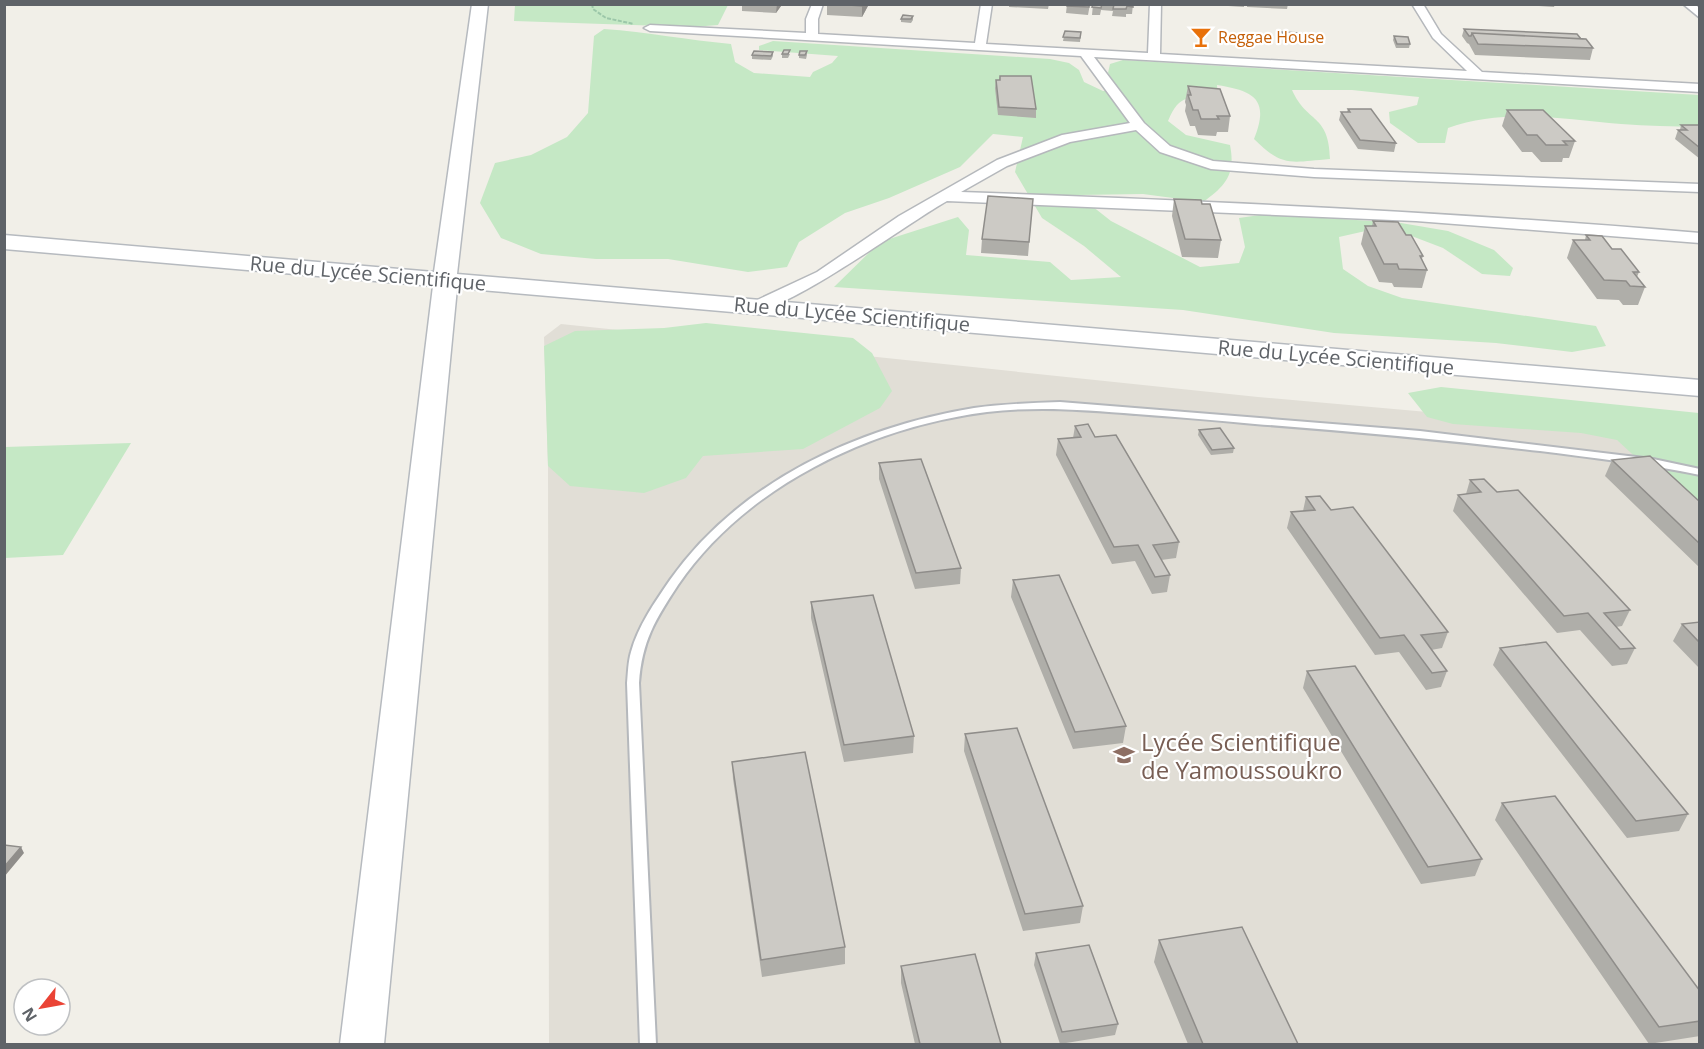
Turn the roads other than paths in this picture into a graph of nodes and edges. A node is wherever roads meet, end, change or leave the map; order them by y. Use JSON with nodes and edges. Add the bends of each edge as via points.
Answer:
{"nodes":[{"id":1,"x":480,"y":4,"type":"edge"},
{"id":2,"x":818,"y":4,"type":"edge"},
{"id":3,"x":987,"y":4,"type":"edge"},
{"id":4,"x":1156,"y":4,"type":"edge"},
{"id":5,"x":1417,"y":4,"type":"edge"},
{"id":6,"x":1688,"y":4,"type":"edge"},
{"id":7,"x":1700,"y":15,"type":"edge"},
{"id":8,"x":650,"y":28,"type":"road end"},
{"id":9,"x":812,"y":37,"type":"junction"},
{"id":10,"x":981,"y":47,"type":"junction"},
{"id":11,"x":1085,"y":52,"type":"junction"},
{"id":12,"x":1154,"y":57,"type":"junction"},
{"id":13,"x":1478,"y":75,"type":"junction"},
{"id":14,"x":1700,"y":88,"type":"edge"},
{"id":15,"x":1139,"y":126,"type":"junction"},
{"id":16,"x":1700,"y":188,"type":"edge"},
{"id":17,"x":942,"y":196,"type":"junction"},
{"id":18,"x":1700,"y":238,"type":"edge"},
{"id":19,"x":4,"y":242,"type":"edge"},
{"id":20,"x":446,"y":279,"type":"junction"},
{"id":21,"x":759,"y":306,"type":"junction"},
{"id":22,"x":1700,"y":388,"type":"edge"},
{"id":23,"x":1700,"y":472,"type":"edge"},
{"id":24,"x":362,"y":1044,"type":"edge"},
{"id":25,"x":648,"y":1044,"type":"edge"}],
"edges":[{"from":1,"to":20,"type":"street"},
{"from":2,"to":9,"type":"street","via":[[812,18]]},
{"from":3,"to":10,"type":"street"},
{"from":4,"to":12,"type":"street"},
{"from":5,"to":13,"type":"street","via":[[1437,36]]},
{"from":6,"to":7,"type":"street"},
{"from":8,"to":9,"type":"street"},
{"from":9,"to":10,"type":"street"},
{"from":10,"to":11,"type":"street"},
{"from":11,"to":12,"type":"street"},
{"from":11,"to":15,"type":"street"},
{"from":12,"to":13,"type":"street"},
{"from":13,"to":14,"type":"street"},
{"from":15,"to":16,"type":"street","via":[[1165,149],[1210,165],[1314,173]]},
{"from":15,"to":17,"type":"street","via":[[1044,145]]},
{"from":17,"to":18,"type":"street","via":[[1330,211],[1551,224]]},
{"from":17,"to":21,"type":"street","via":[[824,275]]},
{"from":19,"to":20,"type":"street","name":"Rue du Lycée Scientifique"},
{"from":20,"to":21,"type":"street","name":"Rue du Lycée Scientifique"},
{"from":20,"to":24,"type":"street"},
{"from":21,"to":22,"type":"street","name":"Rue du Lycée Scientifique"},
{"from":23,"to":25,"type":"lane","via":[[1653,462],[1420,434],[1060,405],[963,413],[875,436],[836,453],[772,489],[697,553],[672,584],[637,652],[633,683]]}]}
